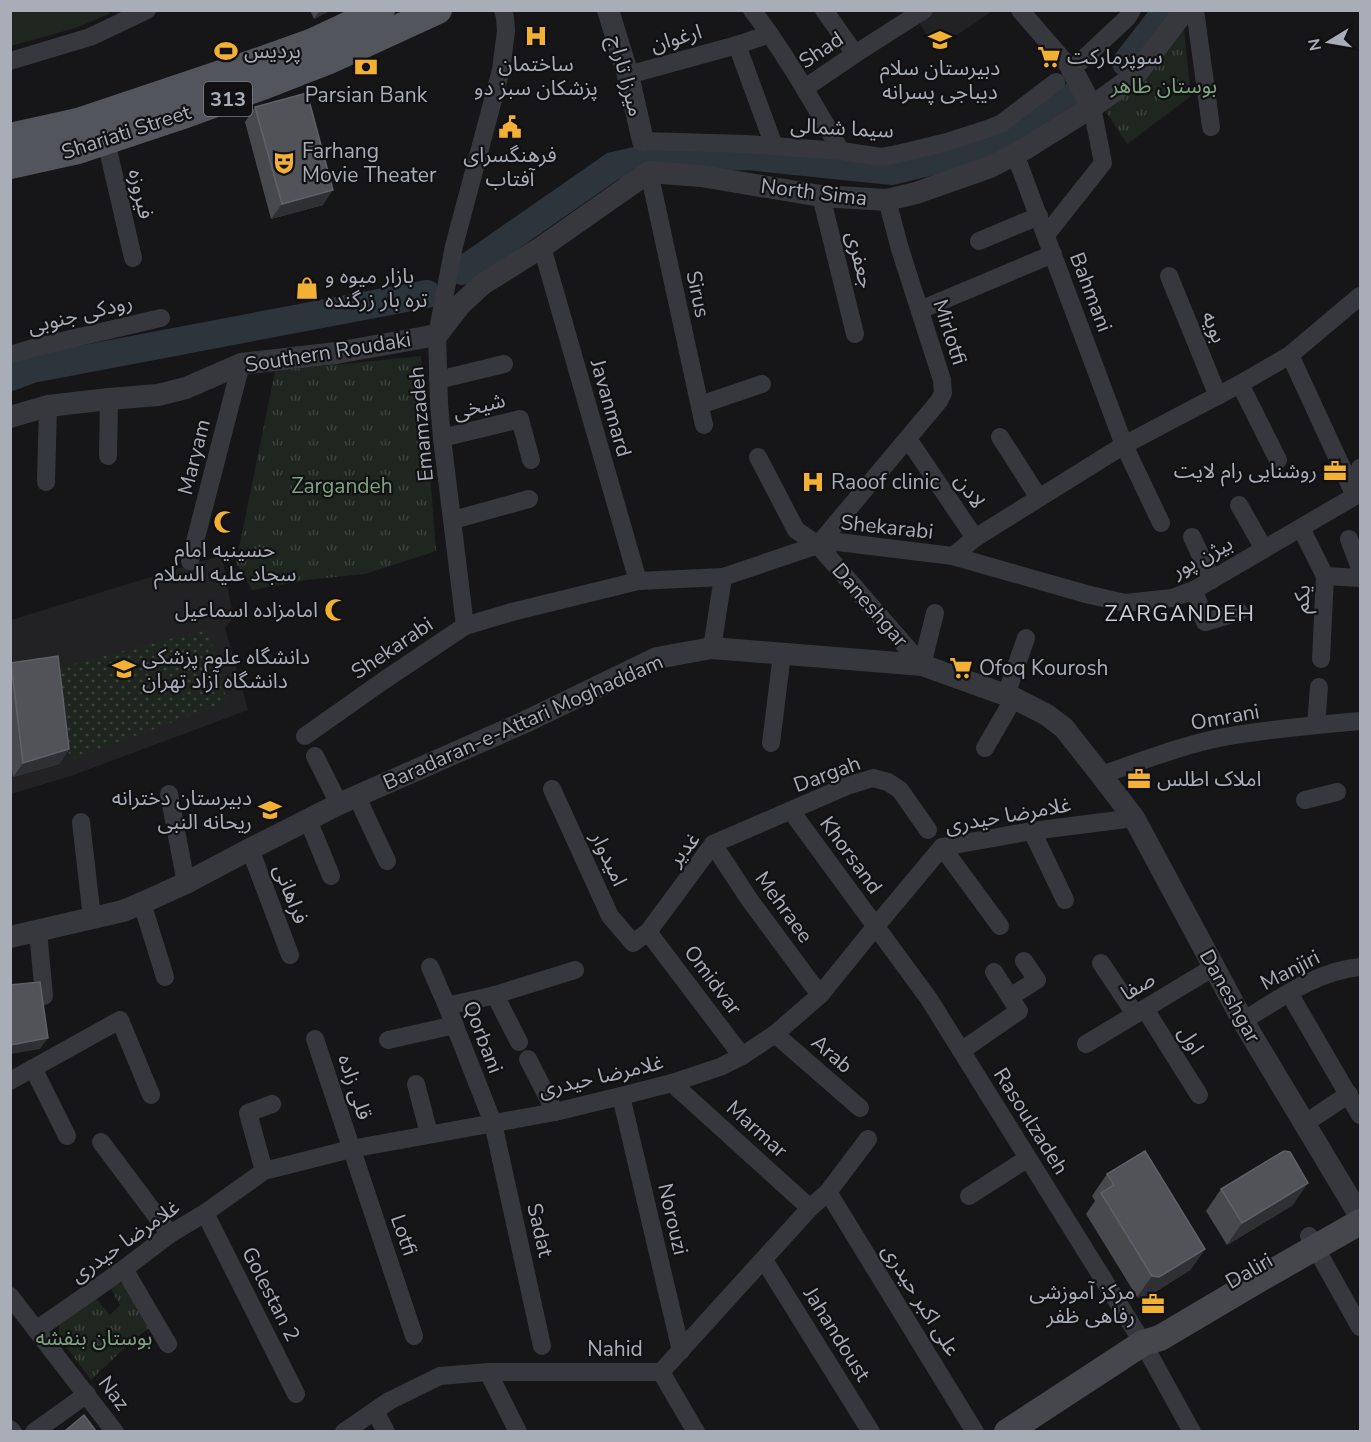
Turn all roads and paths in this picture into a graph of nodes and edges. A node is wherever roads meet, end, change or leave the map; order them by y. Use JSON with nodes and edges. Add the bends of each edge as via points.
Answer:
{"nodes":[{"id":1,"x":147,"y":10,"type":"edge"},
{"id":2,"x":381,"y":10,"type":"edge"},
{"id":3,"x":438,"y":10,"type":"edge"},
{"id":4,"x":503,"y":10,"type":"edge"},
{"id":5,"x":608,"y":10,"type":"edge"},
{"id":6,"x":752,"y":10,"type":"edge"},
{"id":7,"x":824,"y":10,"type":"edge"},
{"id":8,"x":924,"y":10,"type":"edge"},
{"id":9,"x":1020,"y":10,"type":"edge"},
{"id":10,"x":1132,"y":10,"type":"edge"},
{"id":11,"x":1185,"y":10,"type":"edge"},
{"id":12,"x":1195,"y":10,"type":"edge"},
{"id":13,"x":770,"y":34,"type":"junction"},
{"id":14,"x":738,"y":45,"type":"junction"},
{"id":15,"x":855,"y":54,"type":"junction"},
{"id":16,"x":10,"y":61,"type":"edge"},
{"id":17,"x":1069,"y":71,"type":"junction"},
{"id":18,"x":628,"y":75,"type":"junction"},
{"id":19,"x":805,"y":88,"type":"junction"},
{"id":20,"x":1092,"y":107,"type":"junction"},
{"id":21,"x":1212,"y":127,"type":"dead end"},
{"id":22,"x":10,"y":137,"type":"edge"},
{"id":23,"x":106,"y":141,"type":"junction"},
{"id":24,"x":643,"y":141,"type":"joint"},
{"id":25,"x":774,"y":146,"type":"junction"},
{"id":26,"x":841,"y":151,"type":"junction"},
{"id":27,"x":1015,"y":154,"type":"junction"},
{"id":28,"x":10,"y":165,"type":"edge"},
{"id":29,"x":649,"y":172,"type":"junction"},
{"id":30,"x":820,"y":196,"type":"junction"},
{"id":31,"x":887,"y":200,"type":"junction"},
{"id":32,"x":1039,"y":216,"type":"junction"},
{"id":33,"x":1046,"y":235,"type":"junction"},
{"id":34,"x":979,"y":241,"type":"dead end"},
{"id":35,"x":542,"y":247,"type":"junction"},
{"id":36,"x":1053,"y":254,"type":"junction"},
{"id":37,"x":133,"y":258,"type":"dead end"},
{"id":38,"x":1169,"y":276,"type":"dead end"},
{"id":39,"x":1360,"y":296,"type":"edge"},
{"id":40,"x":920,"y":310,"type":"junction"},
{"id":41,"x":161,"y":318,"type":"dead end"},
{"id":42,"x":855,"y":334,"type":"dead end"},
{"id":43,"x":437,"y":335,"type":"junction"},
{"id":44,"x":10,"y":355,"type":"edge"},
{"id":45,"x":1290,"y":355,"type":"junction"},
{"id":46,"x":241,"y":364,"type":"junction"},
{"id":47,"x":504,"y":364,"type":"dead end"},
{"id":48,"x":438,"y":380,"type":"junction"},
{"id":49,"x":762,"y":384,"type":"dead end"},
{"id":50,"x":1240,"y":384,"type":"junction"},
{"id":51,"x":1218,"y":396,"type":"junction"},
{"id":52,"x":109,"y":399,"type":"junction"},
{"id":53,"x":700,"y":405,"type":"junction"},
{"id":54,"x":48,"y":406,"type":"junction"},
{"id":55,"x":10,"y":417,"type":"edge"},
{"id":56,"x":704,"y":425,"type":"dead end"},
{"id":57,"x":1000,"y":437,"type":"dead end"},
{"id":58,"x":442,"y":438,"type":"junction"},
{"id":59,"x":908,"y":439,"type":"junction"},
{"id":60,"x":1124,"y":445,"type":"junction"},
{"id":61,"x":108,"y":456,"type":"dead end"},
{"id":62,"x":758,"y":457,"type":"dead end"},
{"id":63,"x":531,"y":460,"type":"dead end"},
{"id":64,"x":1278,"y":460,"type":"dead end"},
{"id":65,"x":1360,"y":468,"type":"edge"},
{"id":66,"x":46,"y":482,"type":"dead end"},
{"id":67,"x":1358,"y":495,"type":"edge"},
{"id":68,"x":1039,"y":498,"type":"junction"},
{"id":69,"x":529,"y":499,"type":"dead end"},
{"id":70,"x":1239,"y":505,"type":"dead end"},
{"id":71,"x":453,"y":520,"type":"junction"},
{"id":72,"x":1161,"y":524,"type":"dead end"},
{"id":73,"x":1301,"y":528,"type":"junction"},
{"id":74,"x":1192,"y":537,"type":"dead end"},
{"id":75,"x":975,"y":538,"type":"junction"},
{"id":76,"x":1349,"y":539,"type":"dead end"},
{"id":77,"x":818,"y":545,"type":"junction"},
{"id":78,"x":1264,"y":549,"type":"junction"},
{"id":79,"x":952,"y":556,"type":"junction"},
{"id":80,"x":190,"y":561,"type":"dead end"},
{"id":81,"x":1360,"y":568,"type":"edge"},
{"id":82,"x":1325,"y":576,"type":"junction"},
{"id":83,"x":723,"y":577,"type":"junction"},
{"id":84,"x":1360,"y":578,"type":"edge"},
{"id":85,"x":1212,"y":580,"type":"junction"},
{"id":86,"x":638,"y":581,"type":"junction"},
{"id":87,"x":1194,"y":590,"type":"junction"},
{"id":88,"x":1239,"y":612,"type":"dead end"},
{"id":89,"x":935,"y":613,"type":"dead end"},
{"id":90,"x":465,"y":626,"type":"junction"},
{"id":91,"x":1026,"y":638,"type":"dead end"},
{"id":92,"x":712,"y":648,"type":"junction"},
{"id":93,"x":782,"y":654,"type":"junction"},
{"id":94,"x":1321,"y":660,"type":"dead end"},
{"id":95,"x":922,"y":665,"type":"junction"},
{"id":96,"x":1319,"y":687,"type":"dead end"},
{"id":97,"x":1010,"y":696,"type":"junction"},
{"id":98,"x":1360,"y":721,"type":"edge"},
{"id":99,"x":1316,"y":725,"type":"junction"},
{"id":100,"x":305,"y":736,"type":"dead end"},
{"id":101,"x":771,"y":743,"type":"dead end"},
{"id":102,"x":984,"y":748,"type":"dead end"},
{"id":103,"x":315,"y":756,"type":"dead end"},
{"id":104,"x":1101,"y":774,"type":"junction"},
{"id":105,"x":552,"y":789,"type":"dead end"},
{"id":106,"x":1337,"y":792,"type":"dead end"},
{"id":107,"x":169,"y":794,"type":"dead end"},
{"id":108,"x":348,"y":800,"type":"junction"},
{"id":109,"x":1305,"y":800,"type":"dead end"},
{"id":110,"x":791,"y":811,"type":"junction"},
{"id":111,"x":1134,"y":818,"type":"junction"},
{"id":112,"x":308,"y":820,"type":"junction"},
{"id":113,"x":81,"y":822,"type":"dead end"},
{"id":114,"x":928,"y":830,"type":"dead end"},
{"id":115,"x":1032,"y":831,"type":"junction"},
{"id":116,"x":713,"y":844,"type":"junction"},
{"id":117,"x":942,"y":847,"type":"junction"},
{"id":118,"x":250,"y":849,"type":"junction"},
{"id":119,"x":387,"y":861,"type":"dead end"},
{"id":120,"x":331,"y":876,"type":"dead end"},
{"id":121,"x":186,"y":883,"type":"junction"},
{"id":122,"x":1065,"y":900,"type":"dead end"},
{"id":123,"x":142,"y":903,"type":"junction"},
{"id":124,"x":92,"y":918,"type":"junction"},
{"id":125,"x":876,"y":926,"type":"junction"},
{"id":126,"x":1000,"y":926,"type":"dead end"},
{"id":127,"x":38,"y":931,"type":"junction"},
{"id":128,"x":10,"y":937,"type":"edge"},
{"id":129,"x":640,"y":937,"type":"junction"},
{"id":130,"x":290,"y":955,"type":"dead end"},
{"id":131,"x":1024,"y":961,"type":"dead end"},
{"id":132,"x":1101,"y":963,"type":"dead end"},
{"id":133,"x":430,"y":967,"type":"dead end"},
{"id":134,"x":1214,"y":967,"type":"junction"},
{"id":135,"x":1360,"y":967,"type":"edge"},
{"id":136,"x":575,"y":970,"type":"dead end"},
{"id":137,"x":994,"y":972,"type":"dead end"},
{"id":138,"x":165,"y":977,"type":"dead end"},
{"id":139,"x":1289,"y":993,"type":"junction"},
{"id":140,"x":495,"y":995,"type":"junction"},
{"id":141,"x":820,"y":995,"type":"junction"},
{"id":142,"x":44,"y":996,"type":"edge"},
{"id":143,"x":1010,"y":997,"type":"junction"},
{"id":144,"x":447,"y":1006,"type":"junction"},
{"id":145,"x":1140,"y":1011,"type":"junction"},
{"id":146,"x":1243,"y":1021,"type":"junction"},
{"id":147,"x":455,"y":1025,"type":"junction"},
{"id":148,"x":775,"y":1034,"type":"junction"},
{"id":149,"x":315,"y":1039,"type":"dead end"},
{"id":150,"x":388,"y":1040,"type":"dead end"},
{"id":151,"x":519,"y":1042,"type":"dead end"},
{"id":152,"x":1086,"y":1044,"type":"dead end"},
{"id":153,"x":961,"y":1051,"type":"junction"},
{"id":154,"x":742,"y":1056,"type":"junction"},
{"id":155,"x":528,"y":1059,"type":"dead end"},
{"id":156,"x":33,"y":1068,"type":"junction"},
{"id":157,"x":10,"y":1081,"type":"edge"},
{"id":158,"x":672,"y":1083,"type":"junction"},
{"id":159,"x":416,"y":1084,"type":"dead end"},
{"id":160,"x":1349,"y":1094,"type":"junction"},
{"id":161,"x":151,"y":1095,"type":"dead end"},
{"id":162,"x":1199,"y":1095,"type":"dead end"},
{"id":163,"x":621,"y":1096,"type":"junction"},
{"id":164,"x":272,"y":1104,"type":"dead end"},
{"id":165,"x":860,"y":1108,"type":"dead end"},
{"id":166,"x":555,"y":1112,"type":"junction"},
{"id":167,"x":1360,"y":1115,"type":"edge"},
{"id":168,"x":493,"y":1123,"type":"junction"},
{"id":169,"x":1304,"y":1124,"type":"junction"},
{"id":170,"x":429,"y":1134,"type":"junction"},
{"id":171,"x":67,"y":1136,"type":"dead end"},
{"id":172,"x":868,"y":1138,"type":"dead end"},
{"id":173,"x":101,"y":1142,"type":"dead end"},
{"id":174,"x":351,"y":1149,"type":"junction"},
{"id":175,"x":1028,"y":1158,"type":"junction"},
{"id":176,"x":264,"y":1171,"type":"junction"},
{"id":177,"x":828,"y":1192,"type":"junction"},
{"id":178,"x":969,"y":1196,"type":"dead end"},
{"id":179,"x":810,"y":1208,"type":"junction"},
{"id":180,"x":205,"y":1213,"type":"junction"},
{"id":181,"x":1359,"y":1213,"type":"edge"},
{"id":182,"x":170,"y":1234,"type":"junction"},
{"id":183,"x":1312,"y":1242,"type":"junction"},
{"id":184,"x":764,"y":1260,"type":"junction"},
{"id":185,"x":124,"y":1269,"type":"junction"},
{"id":186,"x":10,"y":1296,"type":"edge"},
{"id":187,"x":1360,"y":1327,"type":"edge"},
{"id":188,"x":36,"y":1330,"type":"junction"},
{"id":189,"x":414,"y":1336,"type":"dead end"},
{"id":190,"x":1143,"y":1343,"type":"junction"},
{"id":191,"x":168,"y":1344,"type":"dead end"},
{"id":192,"x":542,"y":1346,"type":"dead end"},
{"id":193,"x":681,"y":1351,"type":"junction"},
{"id":194,"x":488,"y":1372,"type":"junction"},
{"id":195,"x":661,"y":1372,"type":"junction"},
{"id":196,"x":87,"y":1394,"type":"junction"},
{"id":197,"x":296,"y":1394,"type":"dead end"},
{"id":198,"x":375,"y":1412,"type":"junction"},
{"id":199,"x":34,"y":1431,"type":"edge"},
{"id":200,"x":115,"y":1431,"type":"edge"},
{"id":201,"x":344,"y":1431,"type":"edge"},
{"id":202,"x":386,"y":1431,"type":"edge"},
{"id":203,"x":519,"y":1431,"type":"edge"},
{"id":204,"x":696,"y":1431,"type":"edge"},
{"id":205,"x":871,"y":1431,"type":"edge"},
{"id":206,"x":975,"y":1431,"type":"edge"},
{"id":207,"x":1007,"y":1431,"type":"edge"},
{"id":208,"x":1192,"y":1431,"type":"edge"}],
"edges":[{"from":1,"to":16,"type":"street","via":[[90,38]]},
{"from":2,"to":22,"type":"main road","name":"Shariati Street","number":"313","via":[[263,60],[78,122]]},
{"from":3,"to":23,"type":"main road","name":"Shariati Street","number":"313","via":[[265,86]]},
{"from":4,"to":43,"type":"street","name":"Emamzadeh","via":[[506,31],[501,70],[454,246]]},
{"from":5,"to":18,"type":"street","name":"میرزا تاراج"},
{"from":6,"to":13,"type":"street"},
{"from":7,"to":15,"type":"street"},
{"from":8,"to":15,"type":"street","name":"Shad"},
{"from":9,"to":17,"type":"street"},
{"from":10,"to":17,"type":"street","name":"سیما شمالی"},
{"from":11,"to":20,"type":"street","name":"North Sima","via":[[1137,73]]},
{"from":12,"to":21,"type":"street"},
{"from":13,"to":14,"type":"street","name":"ارغوان"},
{"from":13,"to":19,"type":"street"},
{"from":14,"to":18,"type":"street","name":"ارغوان"},
{"from":14,"to":25,"type":"street"},
{"from":15,"to":19,"type":"street","name":"Shad"},
{"from":17,"to":20,"type":"street"},
{"from":17,"to":26,"type":"street","name":"سیما شمالی","via":[[990,128],[903,154],[881,157]]},
{"from":18,"to":24,"type":"street","name":"میرزا تاراج"},
{"from":19,"to":26,"type":"street"},
{"from":20,"to":27,"type":"street","name":"North Sima"},
{"from":20,"to":33,"type":"street","via":[[1103,162]]},
{"from":23,"to":28,"type":"main road","name":"Shariati Street","number":"313"},
{"from":23,"to":37,"type":"street","name":"فیروزه"},
{"from":24,"to":25,"type":"street","name":"سیما شمالی"},
{"from":25,"to":26,"type":"street","name":"سیما شمالی"},
{"from":27,"to":31,"type":"street","name":"North Sima","via":[[990,167]]},
{"from":27,"to":32,"type":"street","name":"Bahmani"},
{"from":29,"to":30,"type":"street","name":"North Sima","via":[[701,176]]},
{"from":29,"to":35,"type":"street"},
{"from":29,"to":53,"type":"street","name":"Sirus"},
{"from":30,"to":31,"type":"street","name":"North Sima"},
{"from":30,"to":42,"type":"street","name":"جعفری"},
{"from":31,"to":40,"type":"street","name":"Mirlotfi"},
{"from":32,"to":33,"type":"street","name":"Bahmani"},
{"from":32,"to":34,"type":"street"},
{"from":33,"to":36,"type":"street","name":"Bahmani"},
{"from":35,"to":43,"type":"street","via":[[483,284],[460,305]]},
{"from":35,"to":86,"type":"street","name":"Javanmard"},
{"from":36,"to":40,"type":"street"},
{"from":36,"to":60,"type":"street","name":"Bahmani"},
{"from":38,"to":51,"type":"street","name":"بویه"},
{"from":39,"to":45,"type":"street","name":"Shekarabi"},
{"from":40,"to":59,"type":"street","name":"Mirlotfi","via":[[944,393]]},
{"from":41,"to":44,"type":"street","name":"رودکی جنوبی"},
{"from":43,"to":46,"type":"street","name":"Southern Roudaki","via":[[336,353]]},
{"from":43,"to":48,"type":"street","name":"Emamzadeh"},
{"from":45,"to":50,"type":"street","name":"Shekarabi"},
{"from":45,"to":67,"type":"street"},
{"from":46,"to":52,"type":"street","name":"Southern Roudaki","via":[[158,395]]},
{"from":46,"to":80,"type":"street","name":"Maryam"},
{"from":47,"to":48,"type":"street"},
{"from":48,"to":58,"type":"street","name":"Emamzadeh"},
{"from":49,"to":53,"type":"street"},
{"from":50,"to":51,"type":"street","name":"Shekarabi"},
{"from":50,"to":64,"type":"street"},
{"from":51,"to":60,"type":"street","name":"Shekarabi"},
{"from":52,"to":54,"type":"street","name":"Southern Roudaki"},
{"from":52,"to":61,"type":"street"},
{"from":53,"to":56,"type":"street","name":"Sirus"},
{"from":54,"to":55,"type":"street","name":"Southern Roudaki"},
{"from":54,"to":66,"type":"street"},
{"from":57,"to":68,"type":"street"},
{"from":58,"to":63,"type":"street","name":"شیخی","via":[[520,419]]},
{"from":58,"to":71,"type":"street","name":"Emamzadeh"},
{"from":59,"to":75,"type":"street","name":"لادن"},
{"from":59,"to":77,"type":"street","name":"Mirlotfi"},
{"from":60,"to":68,"type":"street","name":"Shekarabi"},
{"from":60,"to":72,"type":"street","name":"Bahmani"},
{"from":62,"to":77,"type":"street","name":"Daneshgar","via":[[796,530]]},
{"from":65,"to":67,"type":"street"},
{"from":67,"to":73,"type":"street","name":"بیژن پور"},
{"from":68,"to":75,"type":"street","name":"Shekarabi"},
{"from":69,"to":71,"type":"street"},
{"from":70,"to":78,"type":"street"},
{"from":71,"to":90,"type":"street","name":"Emamzadeh"},
{"from":73,"to":78,"type":"street","name":"بیژن پور"},
{"from":73,"to":82,"type":"street"},
{"from":74,"to":85,"type":"street"},
{"from":75,"to":79,"type":"street","name":"Shekarabi"},
{"from":76,"to":81,"type":"street"},
{"from":77,"to":79,"type":"street","name":"Shekarabi","via":[[838,542]]},
{"from":77,"to":83,"type":"street","name":"Shekarabi"},
{"from":77,"to":95,"type":"street","name":"Daneshgar"},
{"from":78,"to":85,"type":"street","name":"بیژن پور"},
{"from":79,"to":87,"type":"street","name":"بیژن پور","via":[[1125,603],[1172,598]]},
{"from":82,"to":84,"type":"street","name":"یکم"},
{"from":82,"to":94,"type":"street","name":"یکم"},
{"from":83,"to":86,"type":"street","name":"Shekarabi"},
{"from":83,"to":92,"type":"street"},
{"from":85,"to":87,"type":"street","name":"بیژن پور"},
{"from":86,"to":90,"type":"street","name":"Shekarabi"},
{"from":87,"to":88,"type":"street","via":[[1205,622]]},
{"from":89,"to":95,"type":"street"},
{"from":90,"to":100,"type":"street","name":"Shekarabi"},
{"from":91,"to":97,"type":"street"},
{"from":92,"to":93,"type":"street","name":"Baradaran-e-Attari Moghaddam"},
{"from":92,"to":108,"type":"street","name":"Baradaran-e-Attari Moghaddam","via":[[657,658],[525,722]]},
{"from":93,"to":95,"type":"street","name":"Baradaran-e-Attari Moghaddam"},
{"from":93,"to":101,"type":"street"},
{"from":95,"to":97,"type":"street","name":"Baradaran-e-Attari Moghaddam"},
{"from":96,"to":99,"type":"street"},
{"from":97,"to":102,"type":"street"},
{"from":97,"to":104,"type":"street","name":"Baradaran-e-Attari Moghaddam","via":[[1064,728]]},
{"from":98,"to":99,"type":"street","name":"Omrani"},
{"from":99,"to":104,"type":"street","name":"Omrani","via":[[1224,737]]},
{"from":103,"to":108,"type":"street"},
{"from":104,"to":111,"type":"street","name":"Daneshgar"},
{"from":105,"to":129,"type":"street","name":"امیدوار","via":[[610,916]]},
{"from":106,"to":109,"type":"street"},
{"from":107,"to":121,"type":"street"},
{"from":108,"to":112,"type":"street","name":"Baradaran-e-Attari Moghaddam"},
{"from":108,"to":119,"type":"street"},
{"from":110,"to":114,"type":"street","name":"Dargah","via":[[873,778],[900,790]]},
{"from":110,"to":116,"type":"street","name":"غدیر"},
{"from":110,"to":125,"type":"street","name":"Khorsand"},
{"from":111,"to":115,"type":"street","name":"غلامرضا حیدری"},
{"from":111,"to":134,"type":"street","name":"Daneshgar"},
{"from":112,"to":118,"type":"street","name":"Baradaran-e-Attari Moghaddam"},
{"from":112,"to":120,"type":"street"},
{"from":113,"to":124,"type":"street"},
{"from":115,"to":117,"type":"street","name":"غلامرضا حیدری"},
{"from":115,"to":122,"type":"street"},
{"from":116,"to":129,"type":"street","name":"غدیر"},
{"from":116,"to":141,"type":"street","name":"Mehraee"},
{"from":117,"to":125,"type":"street","name":"غلامرضا حیدری"},
{"from":117,"to":126,"type":"street"},
{"from":118,"to":121,"type":"street","name":"Baradaran-e-Attari Moghaddam"},
{"from":118,"to":130,"type":"street","name":"فراهانی"},
{"from":121,"to":123,"type":"street","name":"Baradaran-e-Attari Moghaddam"},
{"from":123,"to":124,"type":"street","name":"Baradaran-e-Attari Moghaddam"},
{"from":123,"to":138,"type":"street"},
{"from":124,"to":127,"type":"street","name":"Baradaran-e-Attari Moghaddam"},
{"from":125,"to":141,"type":"street","name":"غلامرضا حیدری"},
{"from":125,"to":153,"type":"street","name":"Rasoulzadeh"},
{"from":127,"to":128,"type":"street","name":"Baradaran-e-Attari Moghaddam"},
{"from":127,"to":142,"type":"street"},
{"from":129,"to":154,"type":"street","name":"Omidvar"},
{"from":131,"to":143,"type":"street","via":[[1037,980]]},
{"from":132,"to":145,"type":"street","name":"اول"},
{"from":133,"to":144,"type":"street","name":"Qorbani"},
{"from":134,"to":145,"type":"street","name":"صفا"},
{"from":134,"to":146,"type":"street","name":"Daneshgar"},
{"from":135,"to":139,"type":"street","name":"Manjiri","via":[[1323,975]]},
{"from":136,"to":140,"type":"street"},
{"from":137,"to":143,"type":"street"},
{"from":139,"to":146,"type":"street","name":"Manjiri"},
{"from":139,"to":160,"type":"street"},
{"from":140,"to":144,"type":"street"},
{"from":140,"to":151,"type":"street"},
{"from":141,"to":148,"type":"street","name":"غلامرضا حیدری"},
{"from":143,"to":153,"type":"street","via":[[1019,1011]]},
{"from":144,"to":147,"type":"street","name":"Qorbani"},
{"from":145,"to":152,"type":"street","name":"صفا"},
{"from":145,"to":162,"type":"street","name":"اول"},
{"from":146,"to":169,"type":"street","name":"Daneshgar"},
{"from":147,"to":150,"type":"street"},
{"from":147,"to":168,"type":"street","name":"Qorbani"},
{"from":148,"to":154,"type":"street","name":"غلامرضا حیدری"},
{"from":148,"to":165,"type":"street","name":"Arab"},
{"from":149,"to":174,"type":"street","name":"قلی زاده"},
{"from":153,"to":175,"type":"street","name":"Rasoulzadeh"},
{"from":154,"to":158,"type":"street","name":"غلامرضا حیدری"},
{"from":155,"to":166,"type":"street"},
{"from":156,"to":157,"type":"street"},
{"from":156,"to":161,"type":"street","via":[[120,1020]]},
{"from":156,"to":171,"type":"street"},
{"from":158,"to":163,"type":"street","name":"غلامرضا حیدری"},
{"from":158,"to":179,"type":"street","name":"Marmar"},
{"from":159,"to":170,"type":"street"},
{"from":160,"to":167,"type":"street"},
{"from":160,"to":169,"type":"street"},
{"from":163,"to":166,"type":"street","name":"غلامرضا حیدری"},
{"from":163,"to":193,"type":"street","name":"Norouzi"},
{"from":164,"to":176,"type":"street","via":[[248,1113]]},
{"from":166,"to":168,"type":"street","name":"غلامرضا حیدری"},
{"from":168,"to":170,"type":"street","name":"غلامرضا حیدری"},
{"from":168,"to":192,"type":"street","name":"Sadat"},
{"from":169,"to":181,"type":"street","name":"Daneshgar"},
{"from":170,"to":174,"type":"street","name":"غلامرضا حیدری"},
{"from":172,"to":177,"type":"street","name":"Nahid"},
{"from":173,"to":182,"type":"street"},
{"from":174,"to":176,"type":"street","name":"غلامرضا حیدری"},
{"from":174,"to":189,"type":"street","name":"Lotfi"},
{"from":175,"to":178,"type":"street"},
{"from":175,"to":190,"type":"street","name":"Rasoulzadeh"},
{"from":176,"to":180,"type":"street","name":"غلامرضا حیدری"},
{"from":177,"to":179,"type":"street","name":"Nahid"},
{"from":177,"to":206,"type":"street","name":"علی اکبر حیدری"},
{"from":179,"to":184,"type":"street","name":"Nahid"},
{"from":180,"to":182,"type":"street","name":"غلامرضا حیدری"},
{"from":180,"to":197,"type":"street","name":"Golestan 2"},
{"from":181,"to":183,"type":"main road","name":"Daliri"},
{"from":182,"to":185,"type":"street","name":"غلامرضا حیدری"},
{"from":183,"to":187,"type":"street"},
{"from":183,"to":190,"type":"main road","name":"Daliri","via":[[1160,1338]]},
{"from":184,"to":193,"type":"street","name":"Nahid"},
{"from":184,"to":205,"type":"street","name":"Jahandoust"},
{"from":185,"to":188,"type":"street","name":"غلامرضا حیدری"},
{"from":185,"to":191,"type":"street"},
{"from":186,"to":188,"type":"street","name":"Naz"},
{"from":188,"to":196,"type":"street","name":"Naz"},
{"from":190,"to":207,"type":"main road","name":"Daliri"},
{"from":190,"to":208,"type":"street","name":"Rasoulzadeh"},
{"from":193,"to":195,"type":"street","name":"Nahid"},
{"from":194,"to":195,"type":"street","name":"Nahid"},
{"from":194,"to":198,"type":"street","name":"Nahid","via":[[440,1376]]},
{"from":194,"to":203,"type":"street"},
{"from":195,"to":204,"type":"street"},
{"from":196,"to":199,"type":"street"},
{"from":196,"to":200,"type":"street","name":"Naz"},
{"from":198,"to":201,"type":"street","name":"Nahid"},
{"from":198,"to":202,"type":"street"}]}
